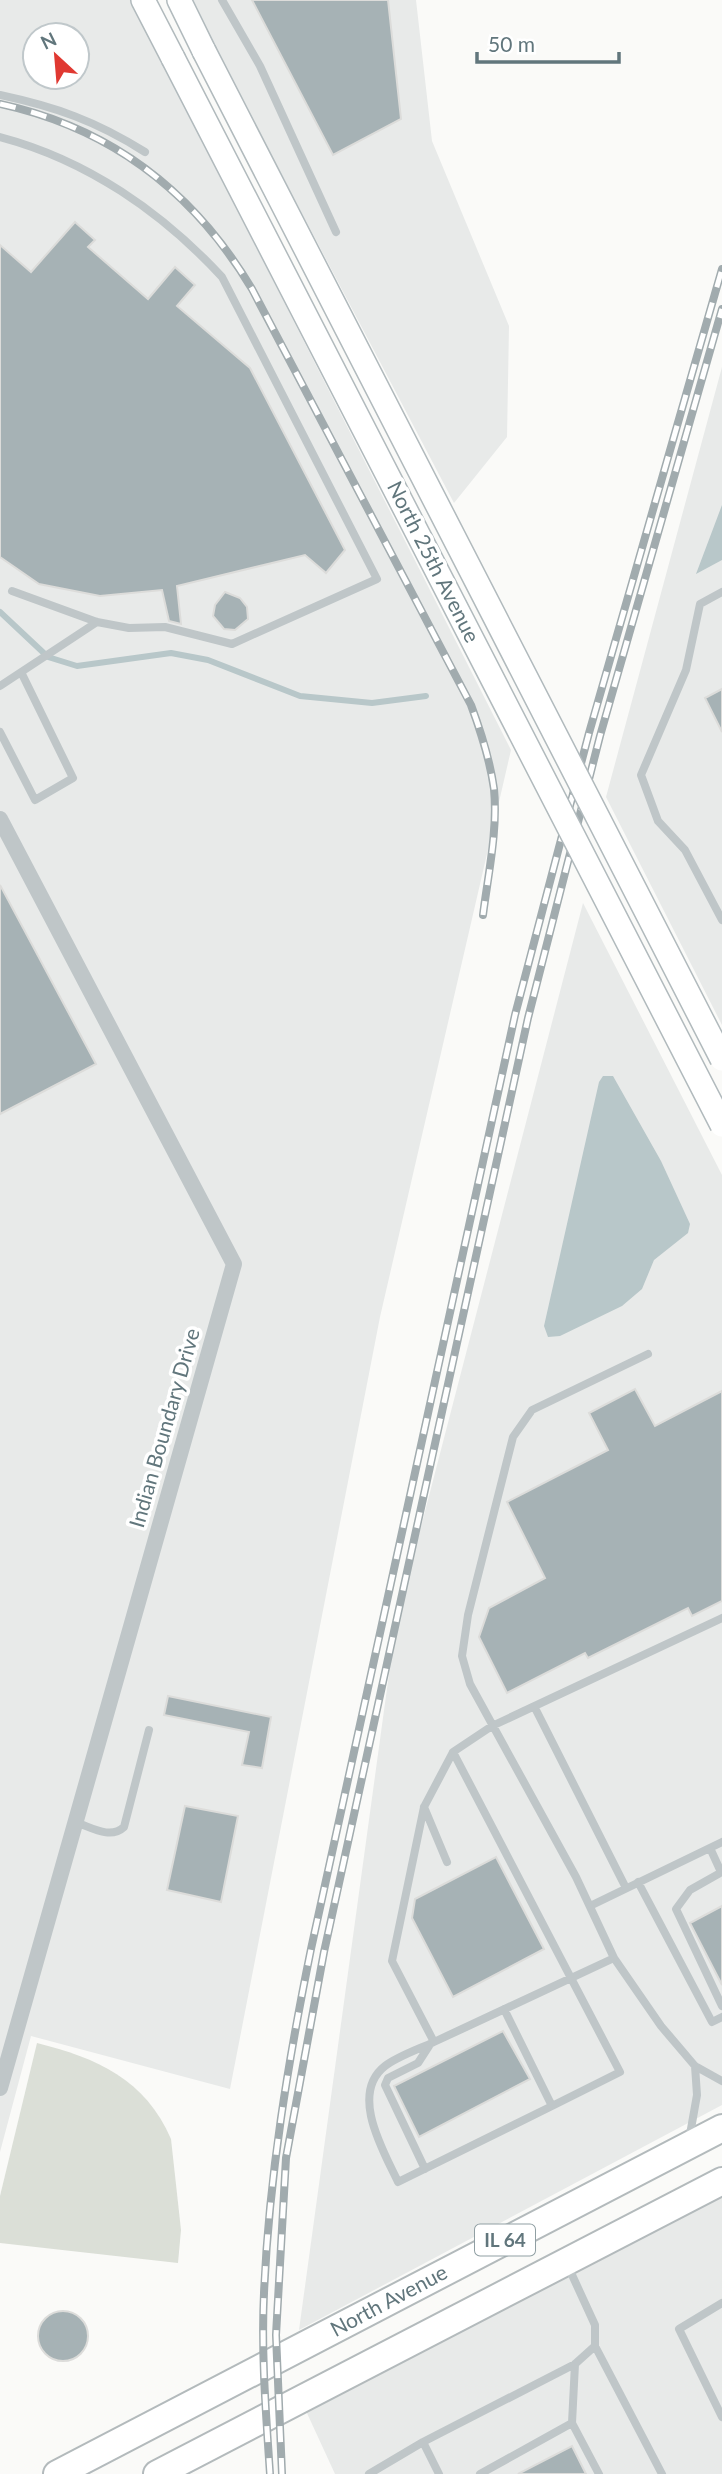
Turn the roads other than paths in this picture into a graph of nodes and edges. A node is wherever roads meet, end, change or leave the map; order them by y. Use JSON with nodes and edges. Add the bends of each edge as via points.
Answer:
{"nodes":[{"id":1,"x":222,"y":0,"type":"edge"},
{"id":2,"x":180,"y":1,"type":"edge"},
{"id":3,"x":146,"y":7,"type":"edge"},
{"id":4,"x":0,"y":95,"type":"edge"},
{"id":5,"x":0,"y":137,"type":"edge"},
{"id":6,"x":145,"y":152,"type":"dead end"},
{"id":7,"x":336,"y":232,"type":"dead end"},
{"id":8,"x":12,"y":591,"type":"dead end"},
{"id":9,"x":722,"y":592,"type":"edge"},
{"id":10,"x":97,"y":622,"type":"junction"},
{"id":11,"x":22,"y":674,"type":"junction"},
{"id":12,"x":0,"y":687,"type":"edge"},
{"id":13,"x":0,"y":732,"type":"edge"},
{"id":14,"x":0,"y":819,"type":"edge"},
{"id":15,"x":722,"y":920,"type":"edge"},
{"id":16,"x":722,"y":1059,"type":"edge"},
{"id":17,"x":722,"y":1125,"type":"edge"},
{"id":18,"x":648,"y":1354,"type":"dead end"},
{"id":19,"x":722,"y":1618,"type":"edge"},
{"id":20,"x":536,"y":1708,"type":"junction"},
{"id":21,"x":492,"y":1726,"type":"junction"},
{"id":22,"x":149,"y":1730,"type":"dead end"},
{"id":23,"x":453,"y":1752,"type":"junction"},
{"id":24,"x":424,"y":1807,"type":"junction"},
{"id":25,"x":75,"y":1822,"type":"junction"},
{"id":26,"x":722,"y":1842,"type":"edge"},
{"id":27,"x":710,"y":1848,"type":"junction"},
{"id":28,"x":447,"y":1862,"type":"dead end"},
{"id":29,"x":721,"y":1872,"type":"edge"},
{"id":30,"x":638,"y":1882,"type":"junction"},
{"id":31,"x":626,"y":1888,"type":"junction"},
{"id":32,"x":590,"y":1906,"type":"junction"},
{"id":33,"x":614,"y":1958,"type":"junction"},
{"id":34,"x":572,"y":1977,"type":"junction"},
{"id":35,"x":722,"y":2007,"type":"edge"},
{"id":36,"x":504,"y":2008,"type":"junction"},
{"id":37,"x":722,"y":2017,"type":"edge"},
{"id":38,"x":432,"y":2043,"type":"junction"},
{"id":39,"x":695,"y":2066,"type":"junction"},
{"id":40,"x":722,"y":2081,"type":"edge"},
{"id":41,"x":0,"y":2088,"type":"edge"},
{"id":42,"x":552,"y":2106,"type":"junction"},
{"id":43,"x":722,"y":2128,"type":"edge"},
{"id":44,"x":688,"y":2146,"type":"junction"},
{"id":45,"x":425,"y":2169,"type":"junction"},
{"id":46,"x":722,"y":2180,"type":"edge"},
{"id":47,"x":566,"y":2261,"type":"junction"},
{"id":48,"x":722,"y":2303,"type":"edge"},
{"id":49,"x":595,"y":2346,"type":"junction"},
{"id":50,"x":575,"y":2364,"type":"junction"},
{"id":51,"x":722,"y":2417,"type":"edge"},
{"id":52,"x":572,"y":2423,"type":"junction"},
{"id":53,"x":423,"y":2442,"type":"junction"},
{"id":54,"x":57,"y":2474,"type":"edge"},
{"id":55,"x":157,"y":2474,"type":"edge"},
{"id":56,"x":369,"y":2474,"type":"edge"},
{"id":57,"x":439,"y":2474,"type":"edge"},
{"id":58,"x":480,"y":2474,"type":"edge"},
{"id":59,"x":599,"y":2474,"type":"edge"},
{"id":60,"x":662,"y":2474,"type":"edge"}],
"edges":[{"from":1,"to":7,"type":"lane","via":[[260,66]]},
{"from":2,"to":16,"type":"main road","name":"North 25th Avenue","bridge":true},
{"from":3,"to":17,"type":"main road","name":"North 25th Avenue","bridge":true},
{"from":4,"to":6,"type":"lane","via":[[69,112],[107,128]]},
{"from":5,"to":10,"type":"lane","via":[[114,186],[195,248],[222,276],[377,579],[232,643],[165,627],[130,628]]},
{"from":8,"to":10,"type":"lane"},
{"from":9,"to":15,"type":"lane","via":[[699,604],[686,670],[641,775],[658,821],[685,850]]},
{"from":10,"to":11,"type":"lane"},
{"from":11,"to":12,"type":"lane"},
{"from":11,"to":13,"type":"lane","via":[[73,778],[35,800]]},
{"from":14,"to":25,"type":"street","name":"Indian Boundary Drive","via":[[234,1264]]},
{"from":18,"to":21,"type":"lane","via":[[532,1410],[513,1437],[462,1656],[470,1684]]},
{"from":19,"to":20,"type":"lane"},
{"from":20,"to":21,"type":"lane"},
{"from":20,"to":31,"type":"lane"},
{"from":21,"to":23,"type":"lane"},
{"from":21,"to":32,"type":"lane"},
{"from":22,"to":25,"type":"lane","via":[[124,1827],[110,1834]]},
{"from":23,"to":24,"type":"lane"},
{"from":23,"to":34,"type":"lane"},
{"from":24,"to":28,"type":"lane"},
{"from":24,"to":38,"type":"lane","via":[[392,1961]]},
{"from":25,"to":41,"type":"street","name":"Indian Boundary Drive"},
{"from":26,"to":27,"type":"lane"},
{"from":27,"to":29,"type":"lane"},
{"from":27,"to":30,"type":"lane"},
{"from":29,"to":35,"type":"lane","via":[[690,1890],[676,1909]]},
{"from":30,"to":31,"type":"lane"},
{"from":30,"to":37,"type":"lane","via":[[712,2022]]},
{"from":31,"to":32,"type":"lane"},
{"from":32,"to":33,"type":"lane"},
{"from":33,"to":34,"type":"lane"},
{"from":33,"to":39,"type":"lane"},
{"from":34,"to":36,"type":"lane"},
{"from":34,"to":42,"type":"lane","via":[[621,2072]]},
{"from":36,"to":38,"type":"lane"},
{"from":36,"to":42,"type":"lane"},
{"from":38,"to":45,"type":"lane","via":[[418,2063],[388,2078],[385,2085]]},
{"from":38,"to":45,"type":"lane","via":[[384,2067],[373,2083],[369,2121],[398,2182]]},
{"from":39,"to":40,"type":"lane"},
{"from":39,"to":44,"type":"lane","via":[[697,2095]]},
{"from":42,"to":45,"type":"lane"},
{"from":43,"to":44,"type":"main road","name":"North Avenue","number":"IL 64"},
{"from":44,"to":54,"type":"main road","name":"North Avenue","number":"IL 64"},
{"from":46,"to":47,"type":"main road","number":"IL 64"},
{"from":47,"to":49,"type":"lane","via":[[595,2325]]},
{"from":47,"to":55,"type":"main road","number":"IL 64"},
{"from":48,"to":51,"type":"lane","via":[[679,2329]]},
{"from":49,"to":50,"type":"lane"},
{"from":49,"to":60,"type":"lane"},
{"from":50,"to":52,"type":"lane"},
{"from":50,"to":53,"type":"lane"},
{"from":52,"to":58,"type":"lane"},
{"from":52,"to":59,"type":"lane"},
{"from":53,"to":56,"type":"lane"},
{"from":53,"to":57,"type":"lane"}]}
